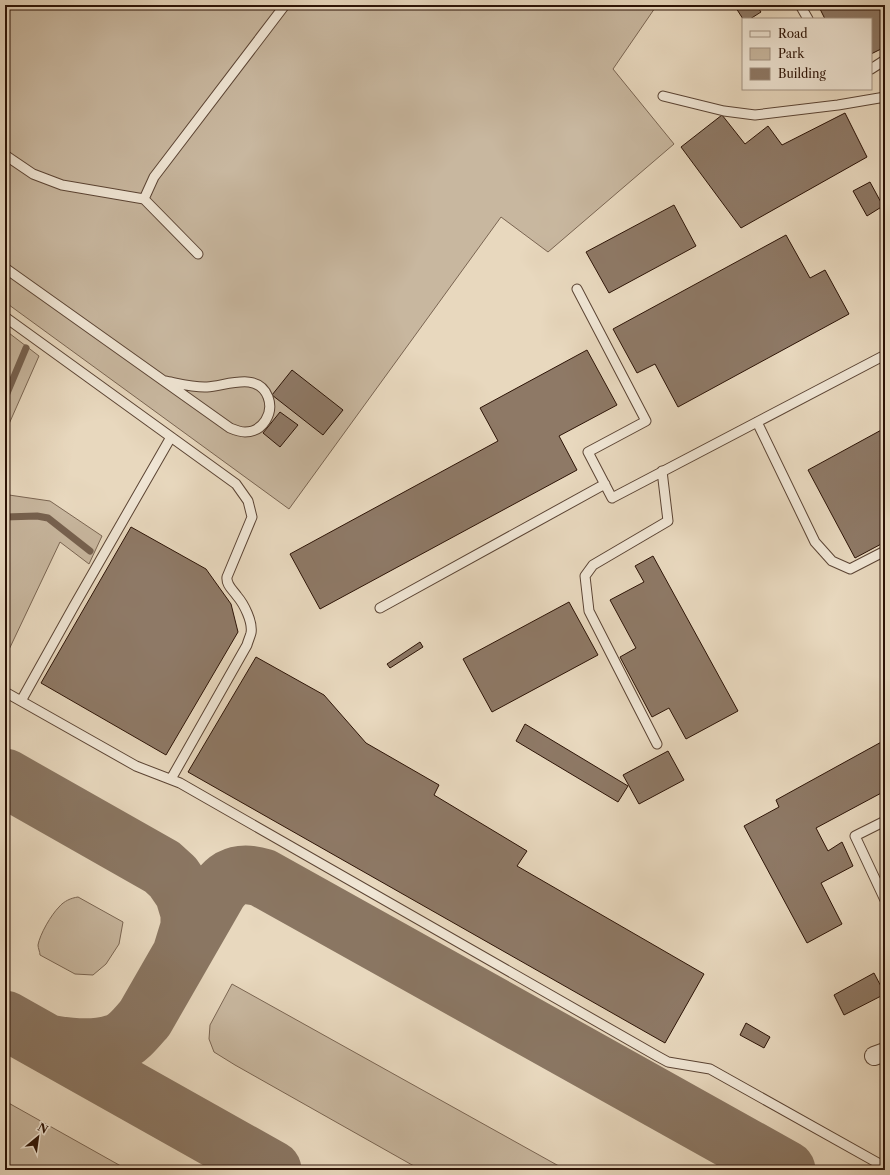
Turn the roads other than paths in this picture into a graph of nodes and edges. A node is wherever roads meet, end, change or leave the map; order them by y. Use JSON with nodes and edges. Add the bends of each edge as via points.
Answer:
{"nodes":[{"id":1,"x":284,"y":5,"type":"edge"},
{"id":2,"x":800,"y":5,"type":"edge"},
{"id":3,"x":807,"y":18,"type":"edge"},
{"id":4,"x":885,"y":60,"type":"edge"},
{"id":5,"x":872,"y":68,"type":"edge"},
{"id":6,"x":663,"y":96,"type":"dead end"},
{"id":7,"x":885,"y":97,"type":"edge"},
{"id":8,"x":5,"y":155,"type":"edge"},
{"id":9,"x":144,"y":199,"type":"junction"},
{"id":10,"x":198,"y":254,"type":"dead end"},
{"id":11,"x":5,"y":268,"type":"edge"},
{"id":12,"x":577,"y":289,"type":"dead end"},
{"id":13,"x":5,"y":317,"type":"edge"},
{"id":14,"x":885,"y":355,"type":"edge"},
{"id":15,"x":165,"y":381,"type":"junction"},
{"id":16,"x":757,"y":422,"type":"junction"},
{"id":17,"x":171,"y":437,"type":"junction"},
{"id":18,"x":662,"y":471,"type":"junction"},
{"id":19,"x":605,"y":484,"type":"junction"},
{"id":20,"x":885,"y":550,"type":"edge"},
{"id":21,"x":380,"y":608,"type":"dead end"},
{"id":22,"x":5,"y":692,"type":"edge"},
{"id":23,"x":21,"y":701,"type":"junction"},
{"id":24,"x":657,"y":744,"type":"dead end"},
{"id":25,"x":170,"y":779,"type":"junction"},
{"id":26,"x":885,"y":821,"type":"edge"},
{"id":27,"x":885,"y":900,"type":"edge"},
{"id":28,"x":885,"y":1167,"type":"edge"}],
"edges":[{"from":1,"to":9,"type":"lane","via":[[154,177]]},
{"from":2,"to":3,"type":"lane"},
{"from":4,"to":5,"type":"lane"},
{"from":6,"to":7,"type":"lane","via":[[724,111],[755,115]]},
{"from":8,"to":9,"type":"lane","via":[[33,174],[62,185]]},
{"from":9,"to":10,"type":"lane"},
{"from":11,"to":15,"type":"lane"},
{"from":12,"to":19,"type":"lane","via":[[646,422],[588,452]]},
{"from":13,"to":17,"type":"lane"},
{"from":14,"to":16,"type":"lane"},
{"from":15,"to":15,"type":"lane","via":[[237,431],[252,431],[264,424],[268,417],[270,410],[266,393],[253,383],[244,381],[206,388]]},
{"from":16,"to":18,"type":"lane"},
{"from":16,"to":20,"type":"lane","via":[[814,542],[832,561],[850,569]]},
{"from":17,"to":23,"type":"lane"},
{"from":17,"to":25,"type":"lane","via":[[236,484],[248,501],[252,517],[227,581],[245,607],[252,632]]},
{"from":18,"to":19,"type":"lane","via":[[612,498]]},
{"from":18,"to":24,"type":"lane","via":[[668,521],[593,565],[585,576],[589,610]]},
{"from":19,"to":21,"type":"lane"},
{"from":22,"to":23,"type":"lane"},
{"from":23,"to":25,"type":"lane","via":[[136,766]]},
{"from":25,"to":28,"type":"lane","via":[[668,1062],[710,1070]]},
{"from":26,"to":27,"type":"lane","via":[[855,836]]}]}
